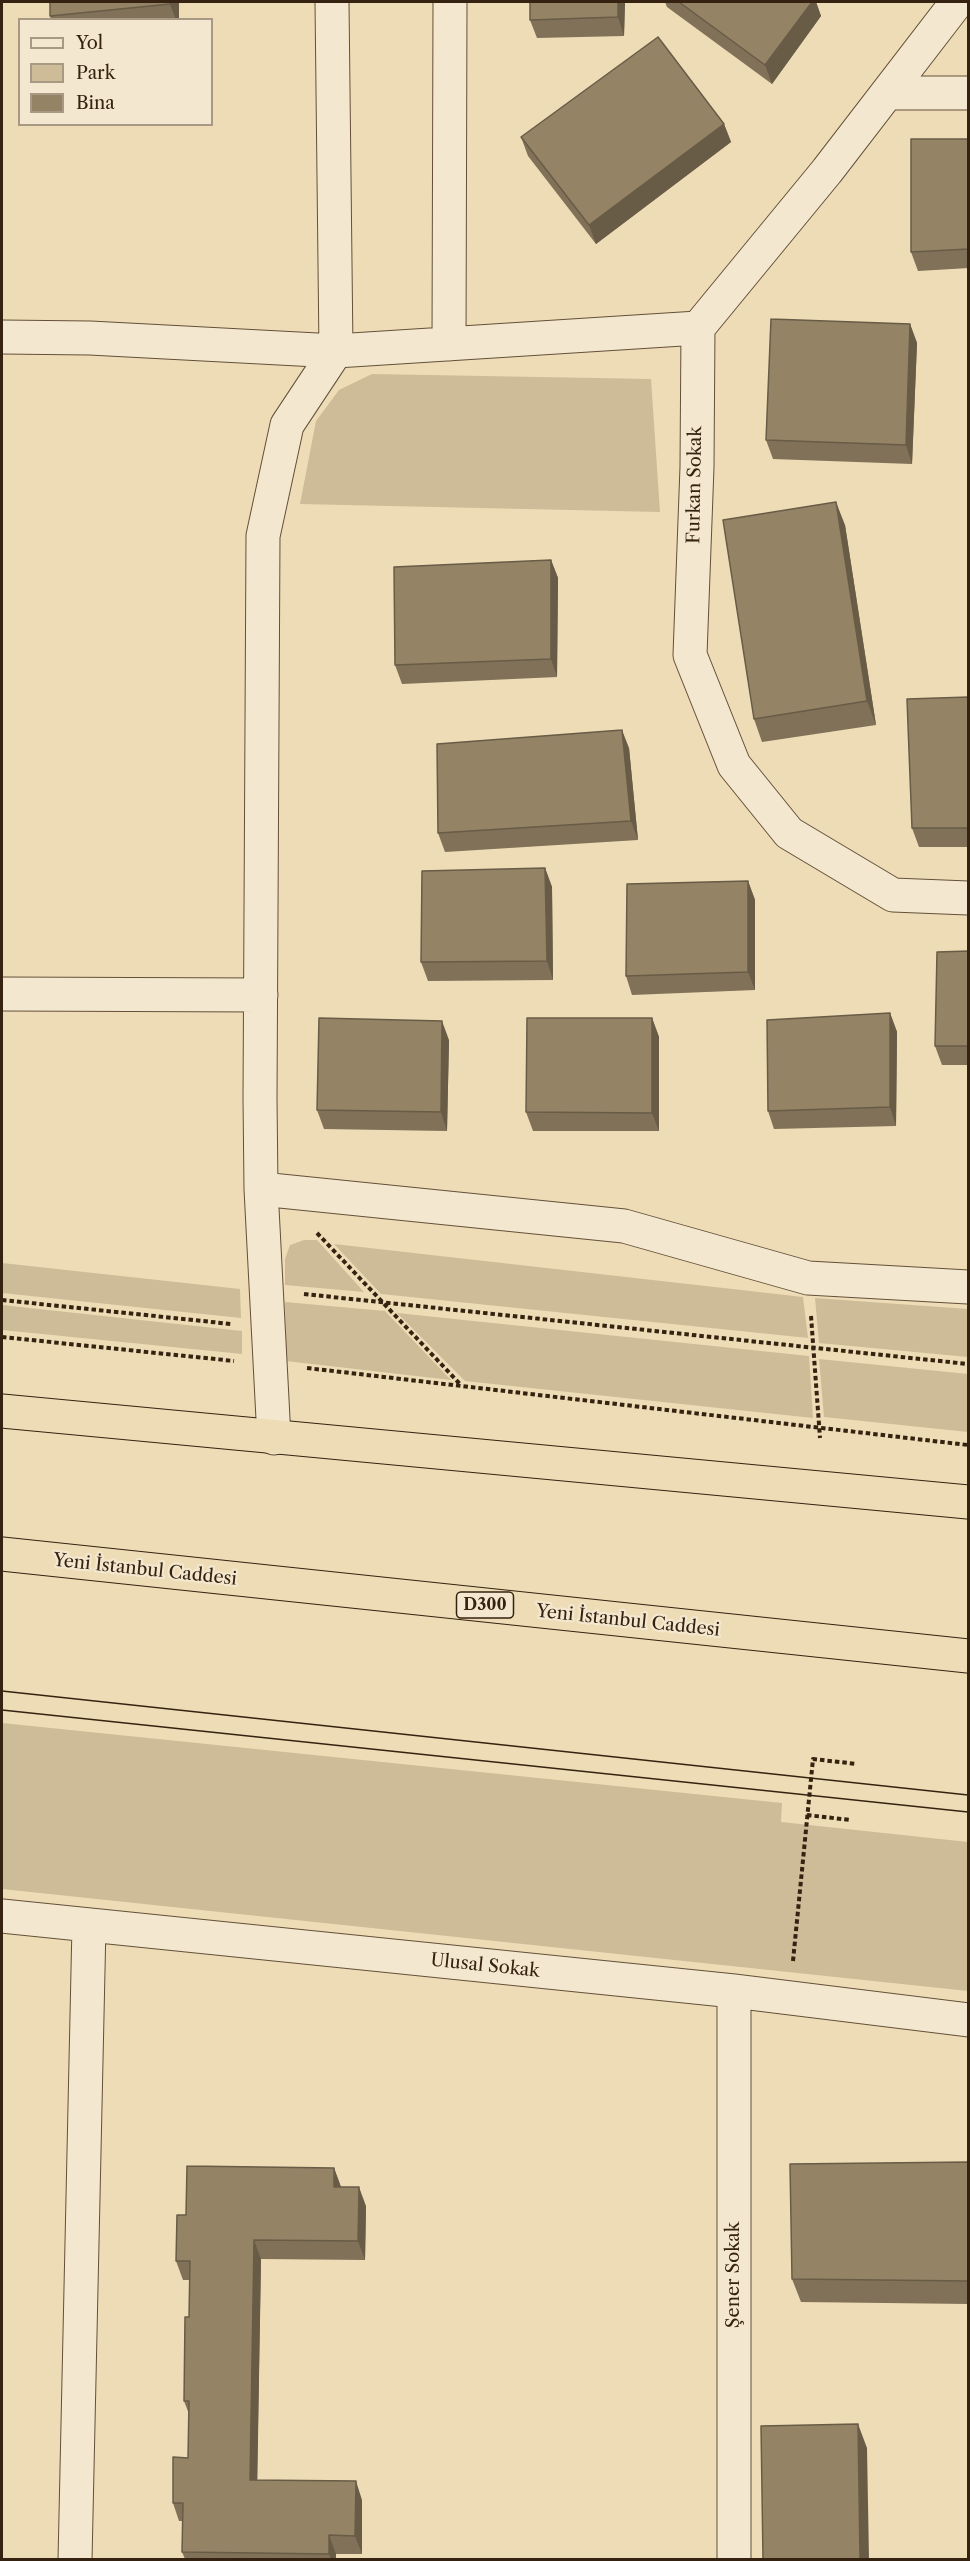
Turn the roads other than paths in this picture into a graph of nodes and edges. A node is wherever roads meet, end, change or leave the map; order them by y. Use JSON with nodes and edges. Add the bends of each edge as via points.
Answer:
{"nodes":[{"id":1,"x":332,"y":2,"type":"edge"},
{"id":2,"x":450,"y":2,"type":"edge"},
{"id":3,"x":957,"y":2,"type":"edge"},
{"id":4,"x":887,"y":93,"type":"junction"},
{"id":5,"x":969,"y":93,"type":"edge"},
{"id":6,"x":698,"y":328,"type":"junction"},
{"id":7,"x":2,"y":337,"type":"edge"},
{"id":8,"x":449,"y":344,"type":"junction"},
{"id":9,"x":336,"y":351,"type":"junction"},
{"id":10,"x":969,"y":898,"type":"edge"},
{"id":11,"x":2,"y":994,"type":"edge"},
{"id":12,"x":261,"y":995,"type":"junction"},
{"id":13,"x":267,"y":1189,"type":"junction"},
{"id":14,"x":969,"y":1287,"type":"edge"},
{"id":15,"x":2,"y":1412,"type":"edge"},
{"id":16,"x":274,"y":1438,"type":"junction"},
{"id":17,"x":969,"y":1502,"type":"edge"},
{"id":18,"x":2,"y":1554,"type":"edge"},
{"id":19,"x":969,"y":1656,"type":"edge"},
{"id":20,"x":2,"y":1916,"type":"edge"},
{"id":21,"x":89,"y":1925,"type":"junction"},
{"id":22,"x":734,"y":1991,"type":"junction"},
{"id":23,"x":969,"y":2020,"type":"edge"},
{"id":24,"x":75,"y":2559,"type":"edge"},
{"id":25,"x":734,"y":2559,"type":"edge"}],
"edges":[{"from":1,"to":9,"type":"street"},
{"from":2,"to":8,"type":"street"},
{"from":3,"to":4,"type":"street"},
{"from":4,"to":5,"type":"street"},
{"from":4,"to":6,"type":"street"},
{"from":6,"to":8,"type":"street"},
{"from":6,"to":10,"type":"street","name":"Furkan Sokak","via":[[690,655],[734,765],[789,833],[893,895]]},
{"from":7,"to":9,"type":"street"},
{"from":8,"to":9,"type":"street"},
{"from":9,"to":12,"type":"street","via":[[287,426],[262,536]]},
{"from":11,"to":12,"type":"street"},
{"from":12,"to":13,"type":"street"},
{"from":13,"to":14,"type":"street","via":[[624,1226],[808,1278]]},
{"from":13,"to":16,"type":"street"},
{"from":15,"to":16,"type":"highway"},
{"from":16,"to":17,"type":"highway"},
{"from":18,"to":19,"type":"highway","name":"Yeni İstanbul Caddesi","number":"D300"},
{"from":20,"to":21,"type":"street","name":"Ulusal Sokak"},
{"from":21,"to":22,"type":"street","name":"Ulusal Sokak"},
{"from":21,"to":24,"type":"street"},
{"from":22,"to":23,"type":"street","name":"Ulusal Sokak"},
{"from":22,"to":25,"type":"street","name":"Şener Sokak"}]}
